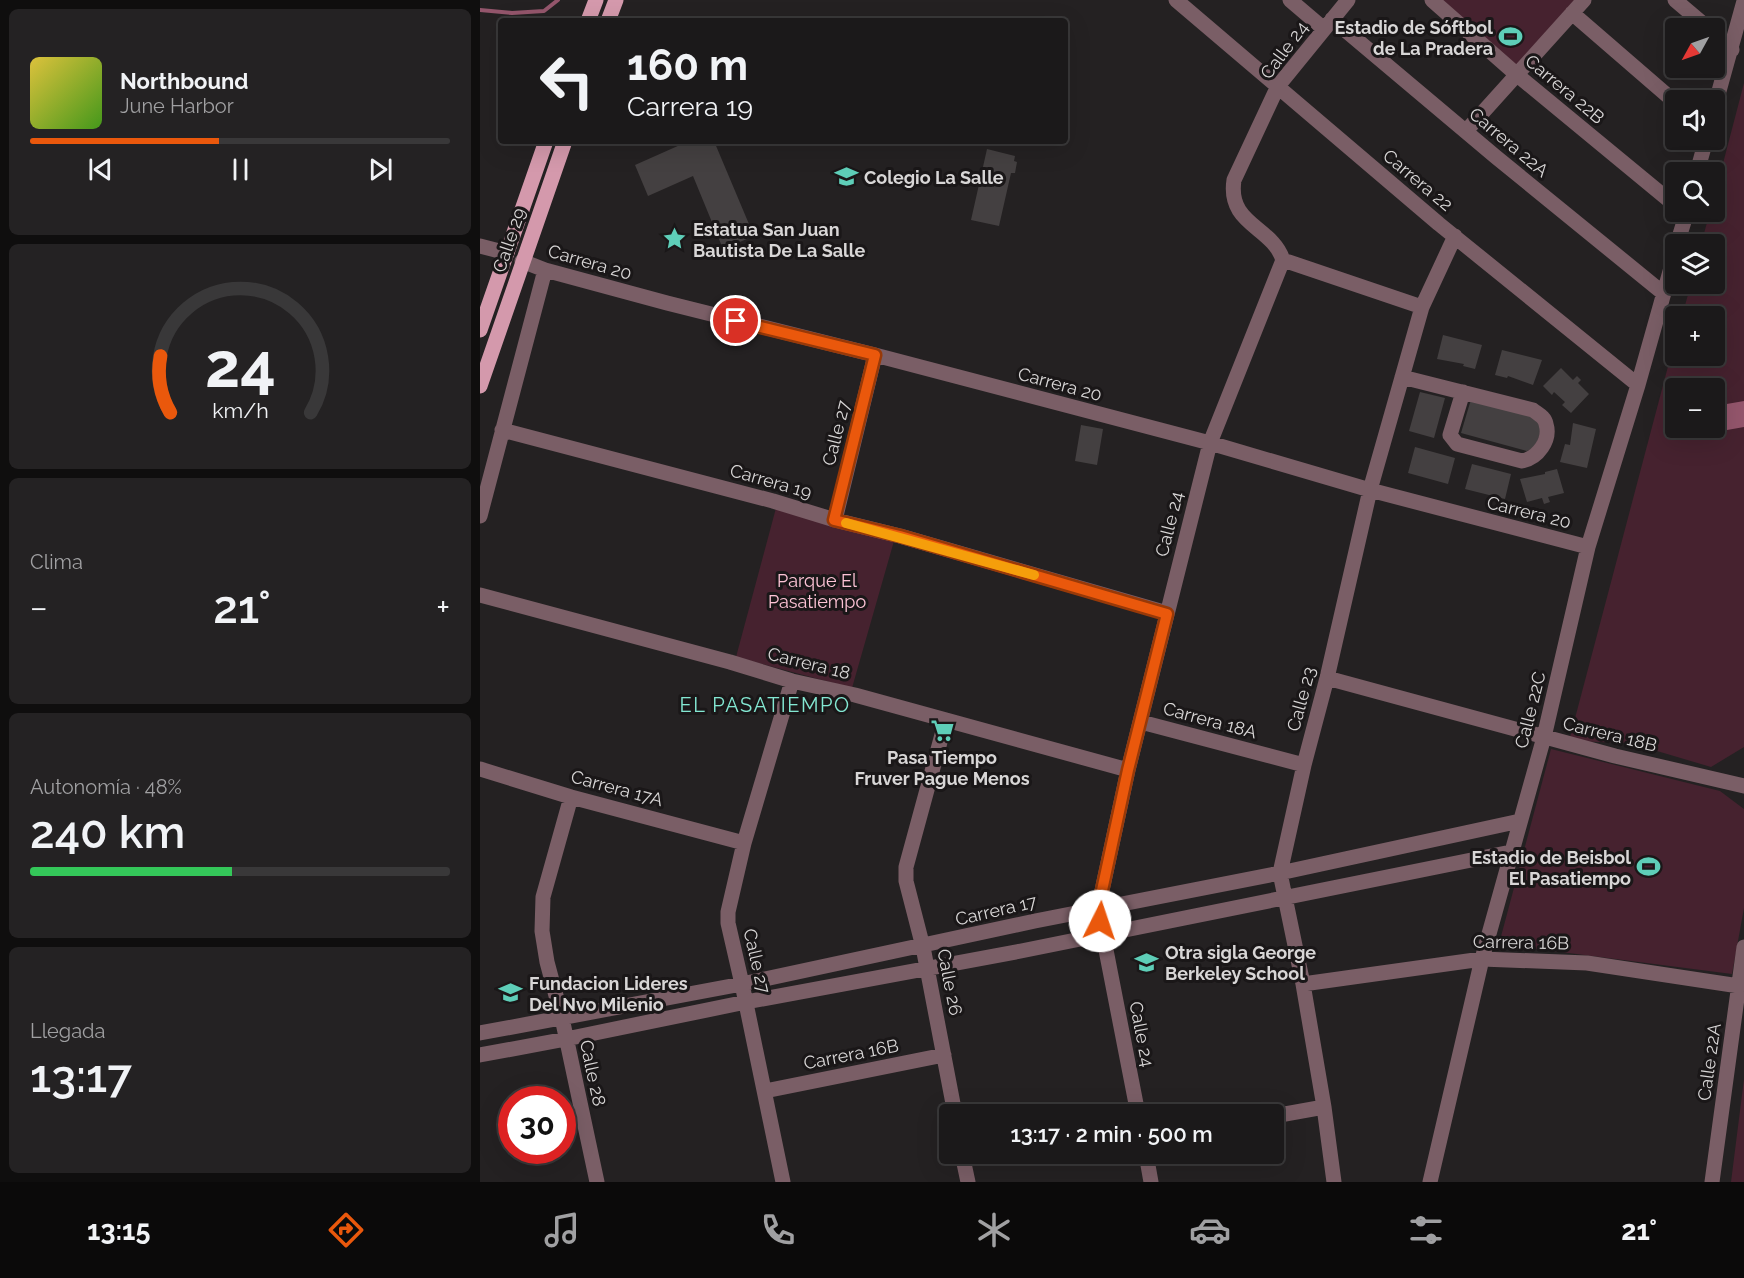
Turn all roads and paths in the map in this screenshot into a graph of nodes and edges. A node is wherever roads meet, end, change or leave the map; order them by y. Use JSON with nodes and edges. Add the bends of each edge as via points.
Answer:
{"nodes":[{"id":1,"x":596,"y":0,"type":"edge"},
{"id":2,"x":616,"y":0,"type":"edge"},
{"id":3,"x":1176,"y":0,"type":"edge"},
{"id":4,"x":1290,"y":0,"type":"edge"},
{"id":5,"x":1348,"y":0,"type":"edge"},
{"id":6,"x":1432,"y":0,"type":"edge"},
{"id":7,"x":1584,"y":0,"type":"edge"},
{"id":8,"x":1676,"y":0,"type":"edge"},
{"id":9,"x":1744,"y":1,"type":"edge"},
{"id":10,"x":1572,"y":13,"type":"junction"},
{"id":11,"x":589,"y":18,"type":"edge"},
{"id":12,"x":609,"y":18,"type":"edge"},
{"id":13,"x":1697,"y":18,"type":"edge"},
{"id":14,"x":1328,"y":24,"type":"junction"},
{"id":15,"x":1725,"y":44,"type":"edge"},
{"id":16,"x":1732,"y":50,"type":"junction"},
{"id":17,"x":1516,"y":74,"type":"junction"},
{"id":18,"x":1278,"y":87,"type":"junction"},
{"id":19,"x":1720,"y":90,"type":"edge"},
{"id":20,"x":1665,"y":94,"type":"edge"},
{"id":21,"x":1466,"y":131,"type":"junction"},
{"id":22,"x":545,"y":144,"type":"edge"},
{"id":23,"x":564,"y":144,"type":"edge"},
{"id":24,"x":1665,"y":196,"type":"edge"},
{"id":25,"x":1455,"y":236,"type":"junction"},
{"id":26,"x":480,"y":246,"type":"edge"},
{"id":27,"x":507,"y":253,"type":"junction"},
{"id":28,"x":1283,"y":260,"type":"junction"},
{"id":29,"x":522,"y":261,"type":"junction"},
{"id":30,"x":545,"y":270,"type":"junction"},
{"id":31,"x":1665,"y":286,"type":"edge"},
{"id":32,"x":1663,"y":293,"type":"junction"},
{"id":33,"x":1422,"y":306,"type":"junction"},
{"id":34,"x":481,"y":324,"type":"edge"},
{"id":35,"x":875,"y":355,"type":"junction"},
{"id":36,"x":1402,"y":377,"type":"junction"},
{"id":37,"x":1638,"y":385,"type":"junction"},
{"id":38,"x":480,"y":386,"type":"edge"},
{"id":39,"x":1463,"y":392,"type":"junction"},
{"id":40,"x":502,"y":430,"type":"junction"},
{"id":41,"x":1210,"y":443,"type":"junction"},
{"id":42,"x":1370,"y":490,"type":"junction"},
{"id":43,"x":480,"y":516,"type":"edge"},
{"id":44,"x":834,"y":520,"type":"junction"},
{"id":45,"x":1588,"y":547,"type":"junction"},
{"id":46,"x":480,"y":595,"type":"edge"},
{"id":47,"x":1167,"y":614,"type":"junction"},
{"id":48,"x":1327,"y":678,"type":"junction"},
{"id":49,"x":792,"y":681,"type":"junction"},
{"id":50,"x":946,"y":720,"type":"junction"},
{"id":51,"x":1141,"y":722,"type":"junction"},
{"id":52,"x":1544,"y":737,"type":"junction"},
{"id":53,"x":1304,"y":765,"type":"junction"},
{"id":54,"x":480,"y":770,"type":"edge"},
{"id":55,"x":1128,"y":770,"type":"junction"},
{"id":56,"x":1744,"y":786,"type":"edge"},
{"id":57,"x":571,"y":797,"type":"junction"},
{"id":58,"x":1520,"y":821,"type":"junction"},
{"id":59,"x":744,"y":843,"type":"junction"},
{"id":60,"x":1511,"y":852,"type":"junction"},
{"id":61,"x":1280,"y":873,"type":"junction"},
{"id":62,"x":1284,"y":898,"type":"junction"},
{"id":63,"x":1098,"y":909,"type":"junction"},
{"id":64,"x":1102,"y":933,"type":"junction"},
{"id":65,"x":923,"y":946,"type":"junction"},
{"id":66,"x":1744,"y":947,"type":"edge"},
{"id":67,"x":1482,"y":959,"type":"junction"},
{"id":68,"x":927,"y":969,"type":"junction"},
{"id":69,"x":742,"y":984,"type":"junction"},
{"id":70,"x":1303,"y":984,"type":"junction"},
{"id":71,"x":1738,"y":986,"type":"junction"},
{"id":72,"x":746,"y":1002,"type":"junction"},
{"id":73,"x":562,"y":1018,"type":"junction"},
{"id":74,"x":480,"y":1033,"type":"edge"},
{"id":75,"x":566,"y":1040,"type":"junction"},
{"id":76,"x":480,"y":1055,"type":"edge"},
{"id":77,"x":944,"y":1055,"type":"junction"},
{"id":78,"x":765,"y":1091,"type":"junction"},
{"id":79,"x":953,"y":1104,"type":"edge"},
{"id":80,"x":1136,"y":1104,"type":"edge"},
{"id":81,"x":1324,"y":1107,"type":"junction"},
{"id":82,"x":1284,"y":1114,"type":"edge"},
{"id":83,"x":964,"y":1164,"type":"edge"},
{"id":84,"x":1148,"y":1164,"type":"edge"},
{"id":85,"x":597,"y":1182,"type":"edge"},
{"id":86,"x":783,"y":1182,"type":"edge"},
{"id":87,"x":968,"y":1182,"type":"edge"},
{"id":88,"x":1151,"y":1182,"type":"edge"},
{"id":89,"x":1334,"y":1182,"type":"edge"},
{"id":90,"x":1430,"y":1182,"type":"edge"},
{"id":91,"x":1712,"y":1182,"type":"edge"}],
"edges":[{"from":1,"to":11,"type":"main road"},
{"from":2,"to":12,"type":"main road"},
{"from":3,"to":18,"type":"street","name":"Carrera 22"},
{"from":4,"to":14,"type":"street","name":"Carrera 22A"},
{"from":5,"to":14,"type":"street","name":"Calle 24"},
{"from":6,"to":17,"type":"street","name":"Carrera 22B"},
{"from":7,"to":10,"type":"street"},
{"from":8,"to":13,"type":"street"},
{"from":9,"to":16,"type":"street"},
{"from":10,"to":17,"type":"street"},
{"from":10,"to":20,"type":"street"},
{"from":14,"to":18,"type":"street","name":"Calle 24"},
{"from":14,"to":21,"type":"street","name":"Carrera 22A"},
{"from":15,"to":16,"type":"street"},
{"from":16,"to":19,"type":"street"},
{"from":17,"to":21,"type":"street"},
{"from":17,"to":24,"type":"street","name":"Carrera 22B"},
{"from":18,"to":25,"type":"street","name":"Carrera 22"},
{"from":18,"to":28,"type":"street","name":"Calle 24","via":[[1232,192],[1241,216],[1275,243]]},
{"from":21,"to":32,"type":"street","name":"Carrera 22A"},
{"from":22,"to":27,"type":"main road","name":"Calle 29"},
{"from":23,"to":29,"type":"main road","name":"Calle 29"},
{"from":25,"to":33,"type":"street","name":"Calle 23"},
{"from":25,"to":37,"type":"street","name":"Carrera 22"},
{"from":26,"to":27,"type":"street"},
{"from":27,"to":34,"type":"main road","name":"Calle 29"},
{"from":28,"to":33,"type":"street"},
{"from":28,"to":41,"type":"street","name":"Calle 24"},
{"from":29,"to":30,"type":"street","name":"Carrera 20"},
{"from":29,"to":38,"type":"main road","name":"Calle 29"},
{"from":30,"to":35,"type":"street","name":"Carrera 20"},
{"from":30,"to":40,"type":"street"},
{"from":31,"to":32,"type":"street","name":"Calle 22C"},
{"from":32,"to":37,"type":"street","name":"Calle 22C"},
{"from":33,"to":36,"type":"street","name":"Calle 23"},
{"from":35,"to":41,"type":"street","name":"Carrera 20"},
{"from":35,"to":44,"type":"street","name":"Calle 27"},
{"from":36,"to":39,"type":"street"},
{"from":36,"to":42,"type":"street","name":"Calle 23"},
{"from":37,"to":45,"type":"street","name":"Calle 22C"},
{"from":39,"to":39,"type":"street","via":[[1533,410],[1542,416],[1547,424],[1546,440],[1538,453],[1522,461],[1457,444],[1450,435]]},
{"from":40,"to":43,"type":"street"},
{"from":40,"to":44,"type":"street","name":"Carrera 19"},
{"from":41,"to":42,"type":"street","name":"Carrera 20"},
{"from":41,"to":47,"type":"street","name":"Calle 24"},
{"from":42,"to":45,"type":"street","name":"Carrera 20"},
{"from":42,"to":48,"type":"street","name":"Calle 23"},
{"from":44,"to":47,"type":"street","name":"Carrera 19"},
{"from":45,"to":52,"type":"street","name":"Calle 22C"},
{"from":46,"to":49,"type":"street","name":"Carrera 18"},
{"from":47,"to":51,"type":"street","name":"Calle 24"},
{"from":48,"to":52,"type":"street","name":"Carrera 18B"},
{"from":48,"to":53,"type":"street","name":"Calle 23"},
{"from":49,"to":50,"type":"street","name":"Carrera 18"},
{"from":49,"to":59,"type":"street","name":"Calle 27"},
{"from":50,"to":55,"type":"street","name":"Carrera 18"},
{"from":50,"to":65,"type":"street","name":"Calle 26","via":[[906,867]]},
{"from":51,"to":53,"type":"street","name":"Carrera 18A"},
{"from":51,"to":55,"type":"street","name":"Calle 24"},
{"from":52,"to":56,"type":"street","name":"Carrera 18B"},
{"from":52,"to":58,"type":"street","name":"Calle 22C"},
{"from":53,"to":61,"type":"street","name":"Calle 23"},
{"from":54,"to":57,"type":"street","name":"Carrera 17A"},
{"from":55,"to":63,"type":"street","name":"Calle 24"},
{"from":57,"to":59,"type":"street","name":"Carrera 17A"},
{"from":57,"to":73,"type":"street","name":"Calle 28","via":[[543,897],[545,951]]},
{"from":58,"to":60,"type":"street","name":"Calle 22C"},
{"from":58,"to":61,"type":"street","name":"Carrera 17"},
{"from":59,"to":69,"type":"street","name":"Calle 27","via":[[728,923]]},
{"from":60,"to":62,"type":"street"},
{"from":60,"to":67,"type":"street","name":"Calle 22C"},
{"from":61,"to":62,"type":"street","name":"Calle 23"},
{"from":61,"to":63,"type":"street","name":"Carrera 17"},
{"from":62,"to":64,"type":"street"},
{"from":62,"to":70,"type":"street","name":"Calle 23"},
{"from":63,"to":64,"type":"street","name":"Calle 24"},
{"from":63,"to":65,"type":"street","name":"Carrera 17"},
{"from":64,"to":68,"type":"street"},
{"from":64,"to":80,"type":"street","name":"Calle 24"},
{"from":65,"to":68,"type":"street","name":"Calle 26"},
{"from":65,"to":69,"type":"street","name":"Carrera 17"},
{"from":66,"to":71,"type":"street","name":"Calle 22A"},
{"from":67,"to":70,"type":"street","name":"Carrera 16B"},
{"from":67,"to":71,"type":"street","name":"Carrera 16B","via":[[1587,963]]},
{"from":67,"to":90,"type":"street","name":"Calle 22C"},
{"from":68,"to":72,"type":"street"},
{"from":68,"to":77,"type":"street","name":"Calle 26"},
{"from":69,"to":72,"type":"street","name":"Calle 27"},
{"from":69,"to":73,"type":"street","name":"Carrera 17"},
{"from":70,"to":81,"type":"street","name":"Calle 23"},
{"from":71,"to":91,"type":"street","name":"Calle 22A"},
{"from":72,"to":75,"type":"street"},
{"from":72,"to":78,"type":"street","name":"Calle 27"},
{"from":73,"to":74,"type":"street","name":"Carrera 17"},
{"from":73,"to":75,"type":"street","name":"Calle 28"},
{"from":75,"to":76,"type":"street"},
{"from":75,"to":85,"type":"street","name":"Calle 28"},
{"from":77,"to":78,"type":"street","name":"Carrera 16B"},
{"from":77,"to":79,"type":"street","name":"Calle 26"},
{"from":78,"to":86,"type":"street","name":"Calle 27"},
{"from":81,"to":82,"type":"street"},
{"from":81,"to":89,"type":"street","name":"Calle 23"},
{"from":83,"to":87,"type":"street"},
{"from":84,"to":88,"type":"street"}]}
